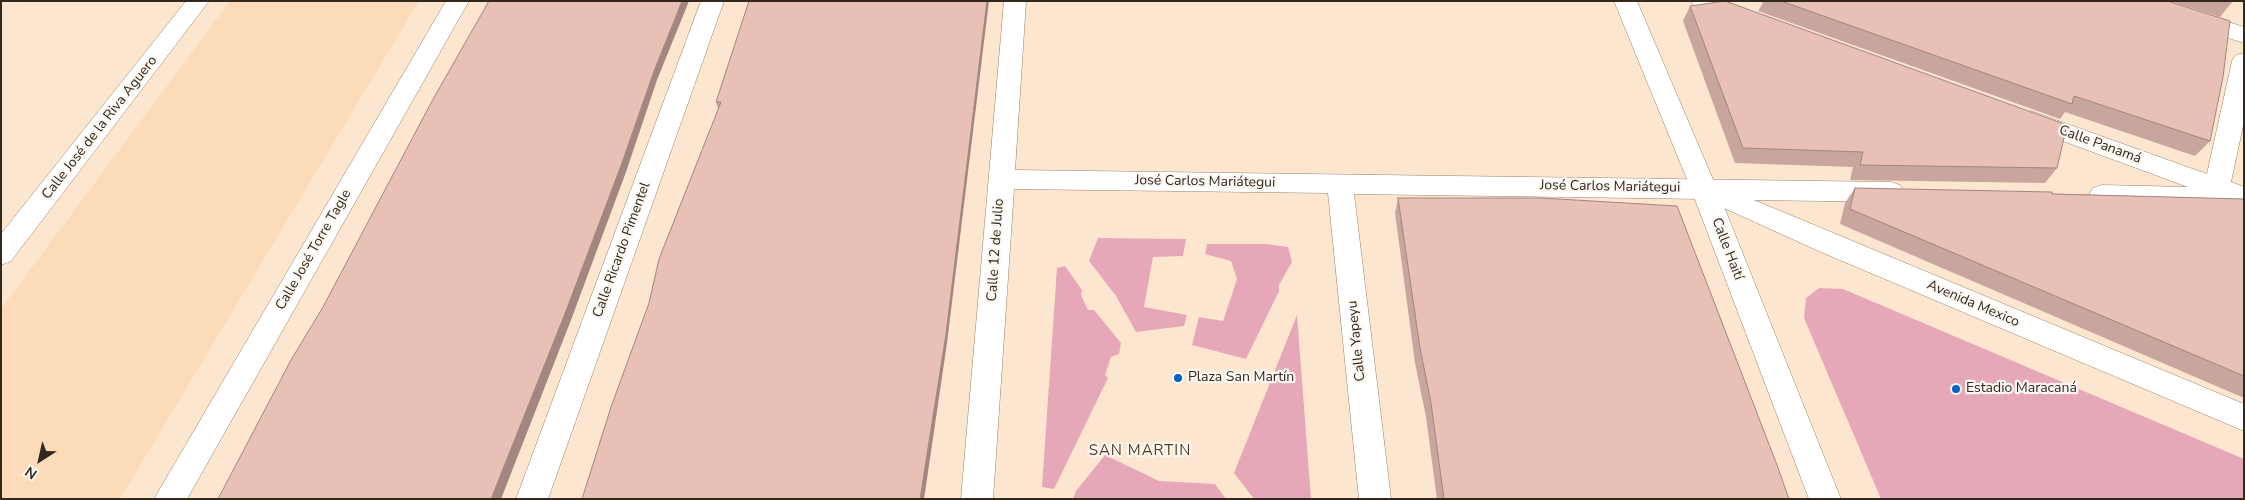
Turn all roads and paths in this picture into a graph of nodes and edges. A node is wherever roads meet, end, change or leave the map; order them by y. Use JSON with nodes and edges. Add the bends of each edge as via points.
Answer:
{"nodes":[{"id":1,"x":198,"y":1,"type":"edge"},
{"id":2,"x":458,"y":1,"type":"edge"},
{"id":3,"x":713,"y":1,"type":"edge"},
{"id":4,"x":1015,"y":1,"type":"edge"},
{"id":5,"x":1625,"y":1,"type":"edge"},
{"id":6,"x":1702,"y":1,"type":"edge"},
{"id":7,"x":2137,"y":1,"type":"edge"},
{"id":8,"x":1767,"y":25,"type":"edge"},
{"id":9,"x":2244,"y":35,"type":"edge"},
{"id":10,"x":2244,"y":61,"type":"edge"},
{"id":11,"x":2011,"y":113,"type":"edge"},
{"id":12,"x":1001,"y":179,"type":"junction"},
{"id":13,"x":1340,"y":184,"type":"junction"},
{"id":14,"x":1704,"y":188,"type":"junction"},
{"id":15,"x":2217,"y":188,"type":"junction"},
{"id":16,"x":1911,"y":192,"type":"edge"},
{"id":17,"x":2078,"y":195,"type":"edge"},
{"id":18,"x":2244,"y":197,"type":"edge"},
{"id":19,"x":1,"y":254,"type":"edge"},
{"id":20,"x":2244,"y":418,"type":"edge"},
{"id":21,"x":170,"y":499,"type":"edge"},
{"id":22,"x":532,"y":499,"type":"edge"},
{"id":23,"x":977,"y":499,"type":"edge"},
{"id":24,"x":1375,"y":499,"type":"edge"},
{"id":25,"x":1825,"y":499,"type":"edge"}],
"edges":[{"from":1,"to":19,"type":"street","name":"Calle José de la Riva Aguero"},
{"from":2,"to":21,"type":"street","name":"Calle José Torre Tagle"},
{"from":3,"to":22,"type":"street","name":"Calle Ricardo Pimentel"},
{"from":4,"to":12,"type":"street","name":"Calle 12 de Julio"},
{"from":5,"to":14,"type":"street","name":"Calle Haití"},
{"from":6,"to":8,"type":"street"},
{"from":7,"to":9,"type":"street"},
{"from":10,"to":15,"type":"street"},
{"from":11,"to":15,"type":"street","name":"Calle Panamá"},
{"from":12,"to":13,"type":"street","name":"José Carlos Mariátegui"},
{"from":12,"to":23,"type":"street","name":"Calle 12 de Julio"},
{"from":13,"to":14,"type":"street","name":"José Carlos Mariátegui"},
{"from":13,"to":24,"type":"street","name":"Calle Yapeyu"},
{"from":14,"to":16,"type":"street","name":"José Carlos Mariátegui"},
{"from":14,"to":20,"type":"street","name":"Avenida Mexico"},
{"from":14,"to":25,"type":"street","name":"Calle Haití"},
{"from":15,"to":17,"type":"street","via":[[2187,197]]},
{"from":15,"to":18,"type":"street","name":"Calle Panamá"}]}
